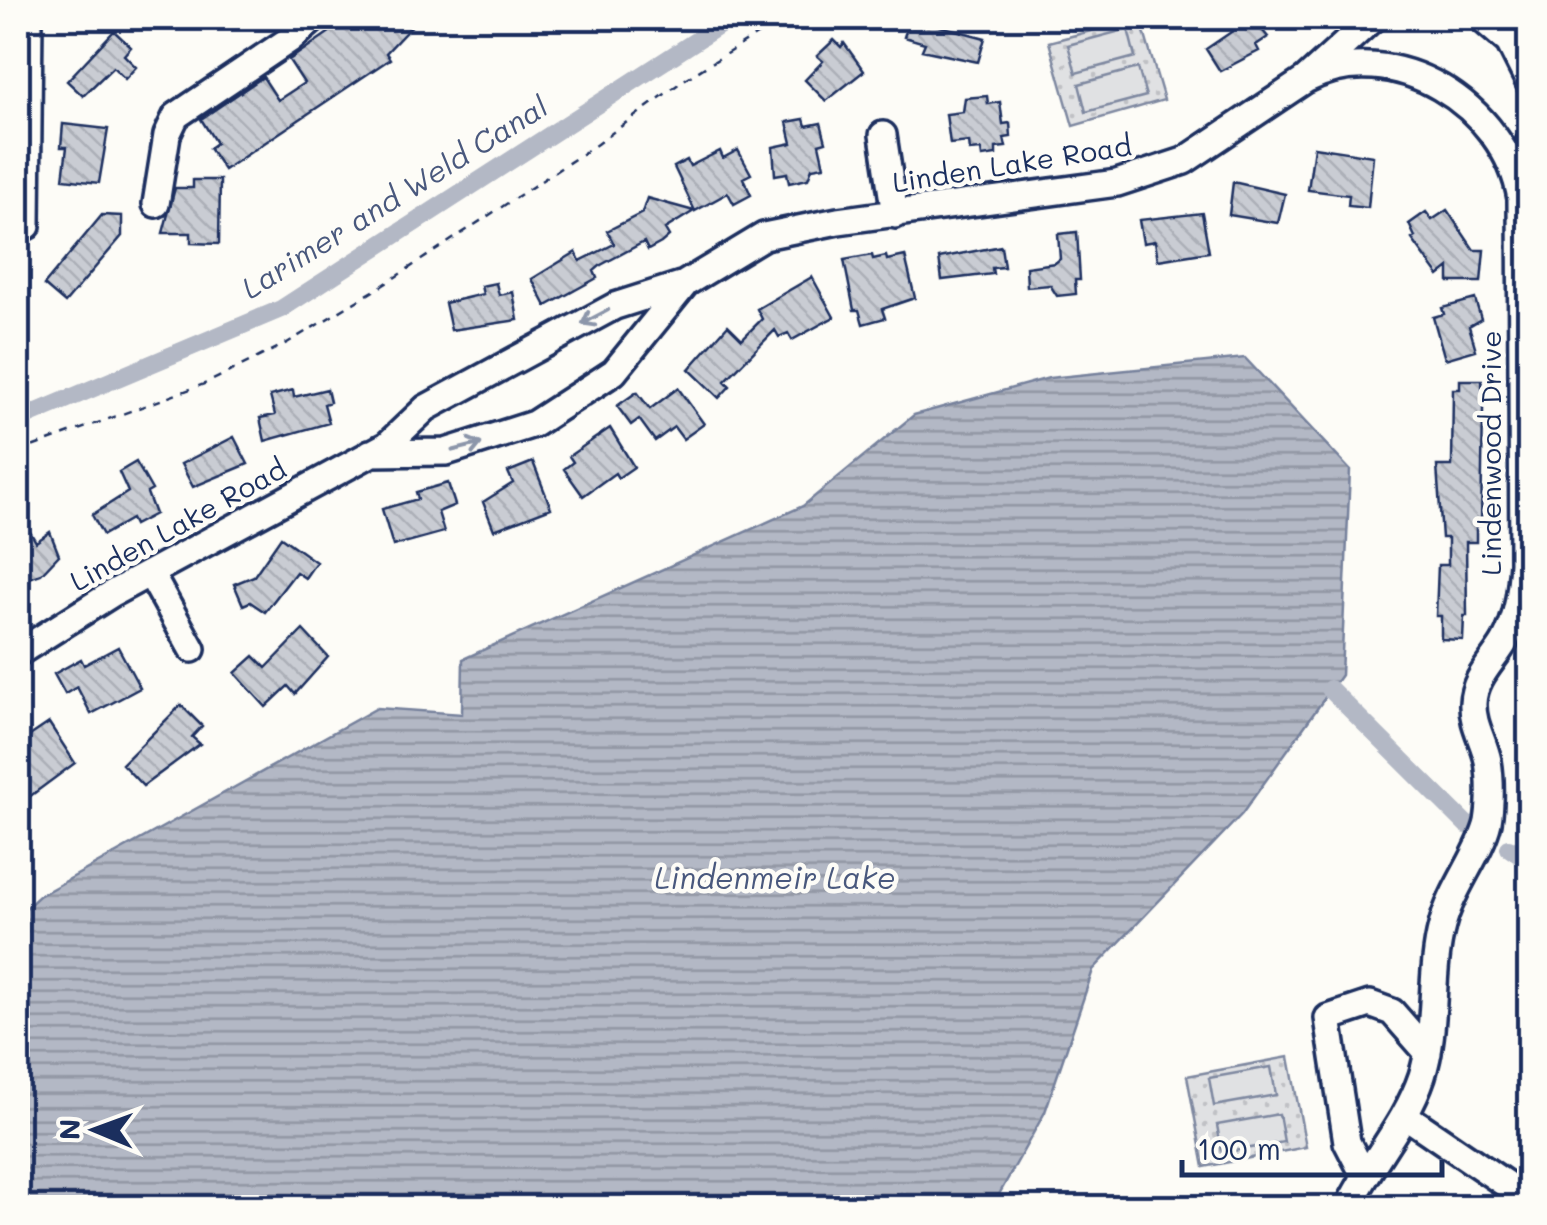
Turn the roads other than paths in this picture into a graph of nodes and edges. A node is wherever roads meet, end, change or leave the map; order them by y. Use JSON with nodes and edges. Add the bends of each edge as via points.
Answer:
{"nodes":[{"id":1,"x":29,"y":18,"type":"edge"},
{"id":2,"x":315,"y":18,"type":"edge"},
{"id":3,"x":1373,"y":18,"type":"edge"},
{"id":4,"x":1480,"y":18,"type":"edge"},
{"id":5,"x":1305,"y":80,"type":"junction"},
{"id":6,"x":1530,"y":84,"type":"edge"},
{"id":7,"x":884,"y":135,"type":"dead end"},
{"id":8,"x":1530,"y":140,"type":"edge"},
{"id":9,"x":1521,"y":193,"type":"junction"},
{"id":10,"x":156,"y":204,"type":"dead end"},
{"id":11,"x":895,"y":215,"type":"junction"},
{"id":12,"x":22,"y":228,"type":"edge"},
{"id":13,"x":686,"y":283,"type":"junction"},
{"id":14,"x":370,"y":453,"type":"junction"},
{"id":15,"x":150,"y":573,"type":"junction"},
{"id":16,"x":192,"y":650,"type":"dead end"},
{"id":17,"x":18,"y":653,"type":"edge"},
{"id":18,"x":1428,"y":1053,"type":"junction"},
{"id":19,"x":1406,"y":1116,"type":"junction"},
{"id":20,"x":1364,"y":1175,"type":"junction"},
{"id":21,"x":1530,"y":1178,"type":"edge"},
{"id":22,"x":1348,"y":1208,"type":"edge"}],
"edges":[{"from":1,"to":12,"type":"street"},
{"from":2,"to":10,"type":"street","via":[[176,116]]},
{"from":3,"to":5,"type":"street","name":"Linden Lake Road"},
{"from":4,"to":6,"type":"street","via":[[1510,42]]},
{"from":5,"to":9,"type":"street","name":"Lindenwood Drive","via":[[1356,67],[1440,85],[1501,142]]},
{"from":5,"to":11,"type":"street","name":"Linden Lake Road","via":[[1184,160],[1118,183]]},
{"from":7,"to":11,"type":"street"},
{"from":8,"to":9,"type":"street","name":"Lindenwood Drive"},
{"from":9,"to":18,"type":"street","name":"Lindenwood Drive","via":[[1524,563],[1519,605],[1505,641],[1479,676],[1472,702],[1488,760],[1488,824],[1452,890],[1441,928]]},
{"from":11,"to":13,"type":"street","name":"Linden Lake Road","via":[[764,236]]},
{"from":13,"to":14,"type":"street","name":"Linden Lake Road","one_way":true,"via":[[615,306],[426,408]]},
{"from":14,"to":13,"type":"street","name":"Linden Lake Road","one_way":true,"via":[[446,452],[534,424],[614,372]]},
{"from":14,"to":15,"type":"street","name":"Linden Lake Road"},
{"from":15,"to":16,"type":"street"},
{"from":15,"to":17,"type":"street","name":"Linden Lake Road"},
{"from":18,"to":19,"type":"street","name":"Lindenwood Drive"},
{"from":18,"to":20,"type":"street","via":[[1392,1012],[1370,1004],[1328,1018],[1347,1142]]},
{"from":19,"to":20,"type":"street","name":"Lindenwood Drive"},
{"from":19,"to":21,"type":"street","via":[[1513,1189]]},
{"from":20,"to":22,"type":"street","name":"Lindenwood Drive"}]}
